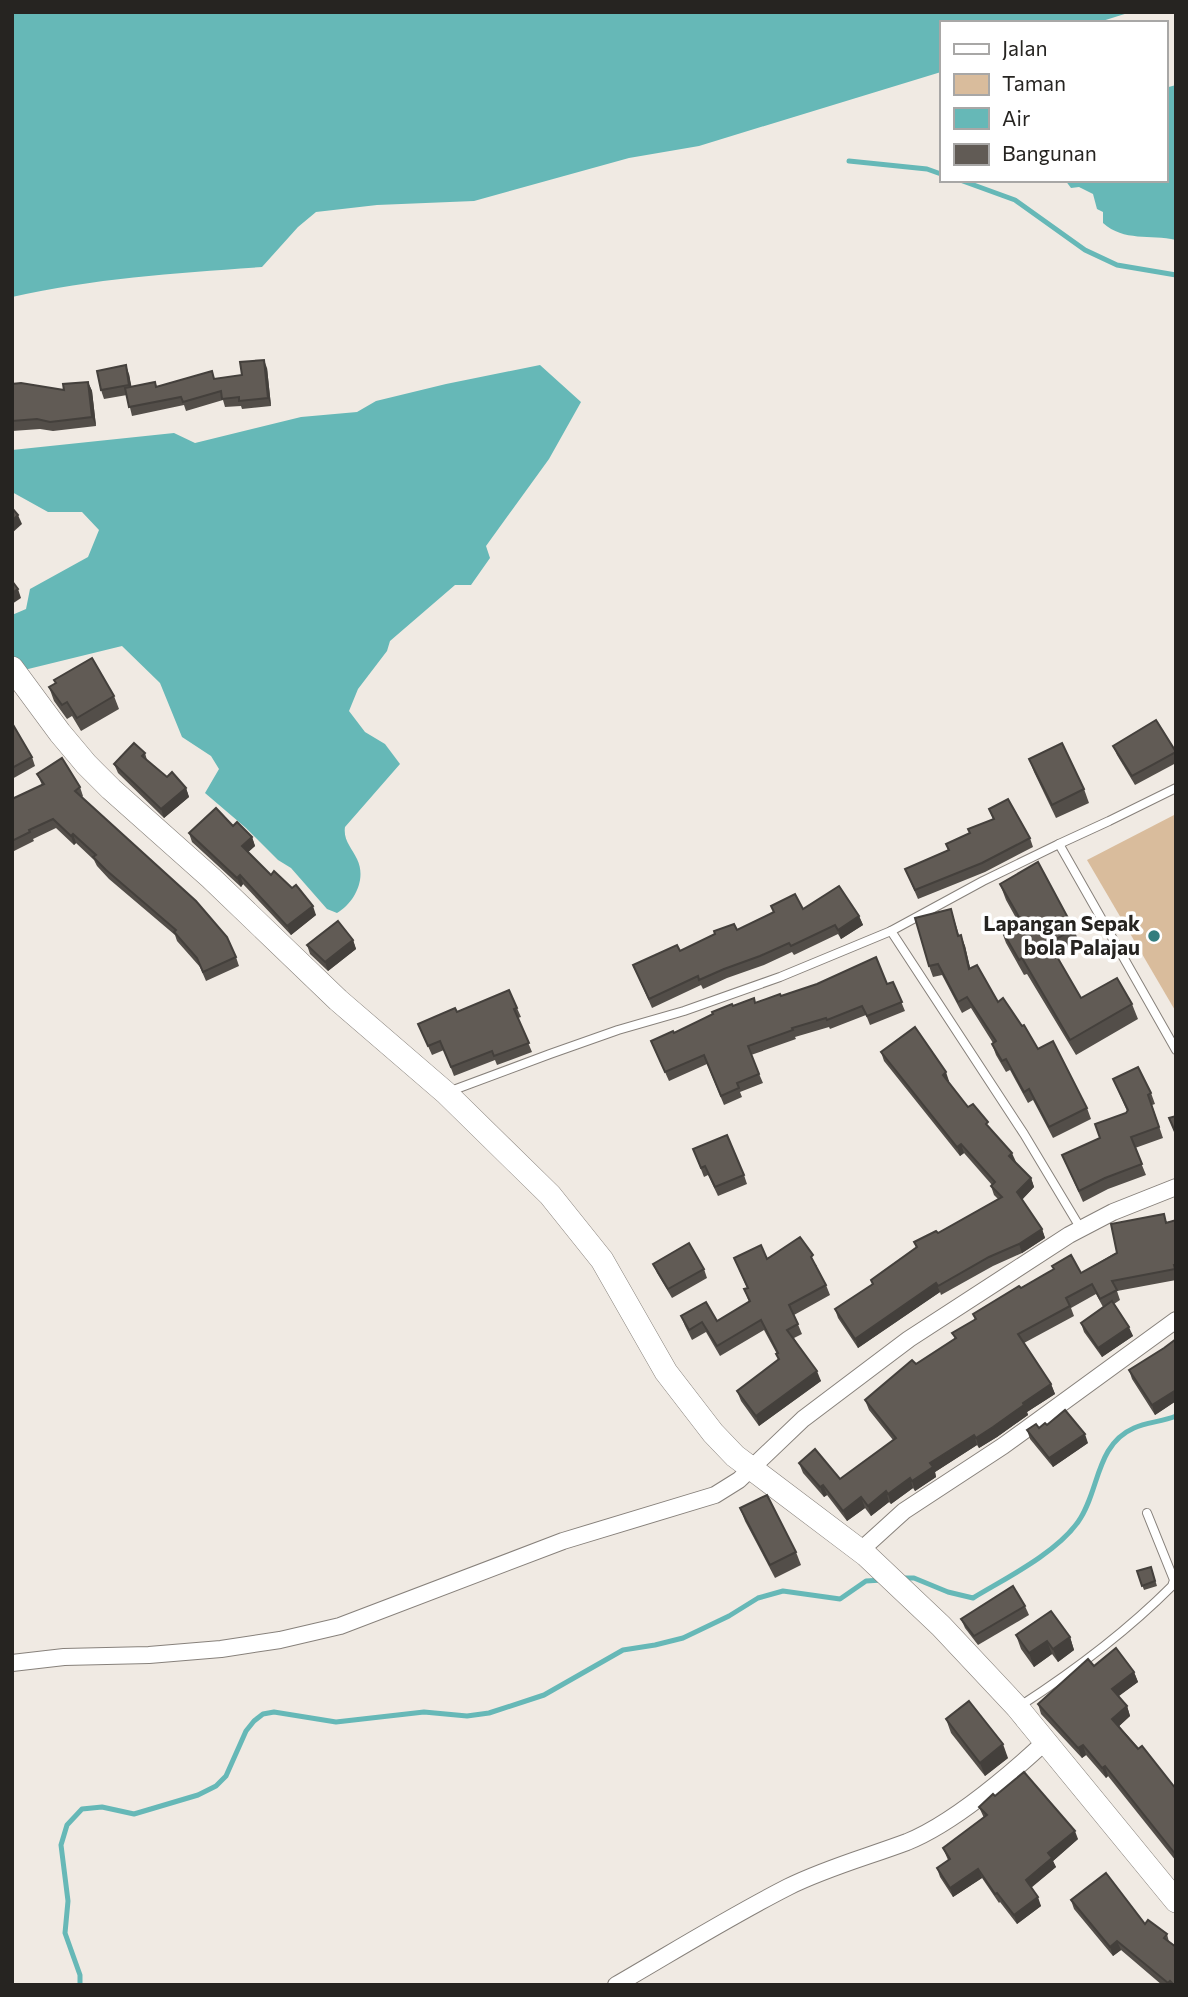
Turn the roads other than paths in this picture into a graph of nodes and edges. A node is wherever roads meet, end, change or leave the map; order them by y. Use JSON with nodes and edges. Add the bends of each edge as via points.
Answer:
{"nodes":[{"id":1,"x":12,"y":668,"type":"edge"},
{"id":2,"x":1176,"y":788,"type":"edge"},
{"id":3,"x":1059,"y":844,"type":"junction"},
{"id":4,"x":891,"y":931,"type":"junction"},
{"id":5,"x":1176,"y":1050,"type":"edge"},
{"id":6,"x":446,"y":1093,"type":"junction"},
{"id":7,"x":1176,"y":1187,"type":"edge"},
{"id":8,"x":1081,"y":1229,"type":"junction"},
{"id":9,"x":1176,"y":1320,"type":"edge"},
{"id":10,"x":750,"y":1468,"type":"junction"},
{"id":11,"x":1147,"y":1513,"type":"dead end"},
{"id":12,"x":863,"y":1553,"type":"junction"},
{"id":13,"x":12,"y":1663,"type":"edge"},
{"id":14,"x":1017,"y":1707,"type":"junction"},
{"id":15,"x":1045,"y":1742,"type":"junction"},
{"id":16,"x":1176,"y":1901,"type":"edge"},
{"id":17,"x":616,"y":1985,"type":"edge"}],
"edges":[{"from":1,"to":6,"type":"main road","via":[[60,733],[111,789],[338,1000]]},
{"from":2,"to":3,"type":"lane"},
{"from":3,"to":4,"type":"lane"},
{"from":3,"to":5,"type":"lane"},
{"from":4,"to":6,"type":"lane","via":[[736,994],[618,1030]]},
{"from":4,"to":8,"type":"lane"},
{"from":6,"to":10,"type":"main road","via":[[573,1220],[602,1259],[681,1394]]},
{"from":7,"to":8,"type":"street"},
{"from":8,"to":10,"type":"street","via":[[884,1357],[803,1419]]},
{"from":9,"to":12,"type":"street","via":[[904,1511]]},
{"from":10,"to":12,"type":"main road"},
{"from":10,"to":13,"type":"street","via":[[715,1495],[563,1541],[340,1626],[220,1649]]},
{"from":11,"to":14,"type":"lane","via":[[1174,1580],[1172,1586],[1065,1677]]},
{"from":12,"to":14,"type":"main road"},
{"from":14,"to":15,"type":"main road"},
{"from":15,"to":16,"type":"main road"},
{"from":15,"to":17,"type":"street","via":[[939,1825],[789,1887]]}]}
